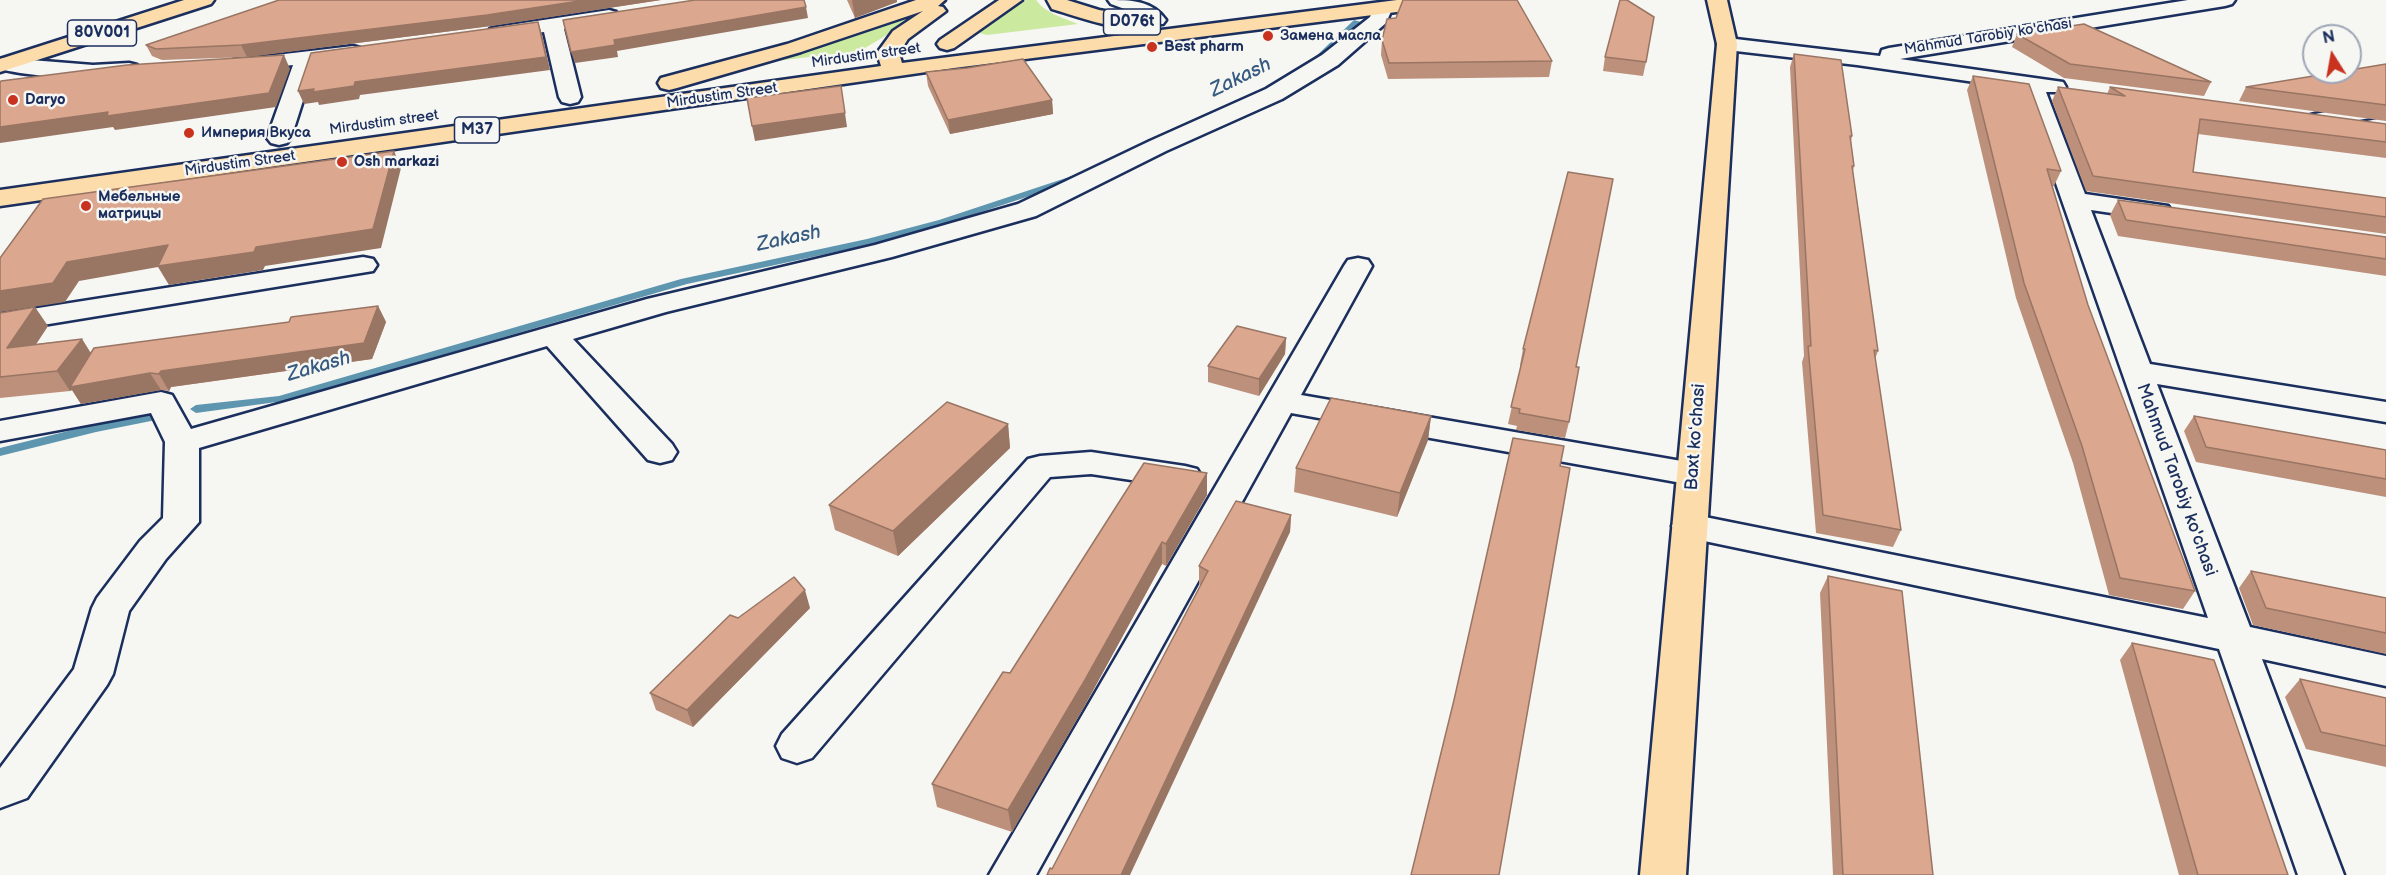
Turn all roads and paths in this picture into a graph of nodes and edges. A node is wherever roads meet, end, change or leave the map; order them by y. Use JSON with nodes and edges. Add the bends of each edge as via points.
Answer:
{"nodes":[{"id":1,"x":164,"y":0,"type":"edge"},
{"id":2,"x":204,"y":0,"type":"edge"},
{"id":3,"x":935,"y":0,"type":"edge"},
{"id":4,"x":952,"y":0,"type":"edge"},
{"id":5,"x":1012,"y":0,"type":"edge"},
{"id":6,"x":1057,"y":0,"type":"edge"},
{"id":7,"x":1118,"y":0,"type":"edge"},
{"id":8,"x":1317,"y":0,"type":"edge"},
{"id":9,"x":1444,"y":0,"type":"edge"},
{"id":10,"x":1717,"y":0,"type":"edge"},
{"id":11,"x":2225,"y":0,"type":"edge"},
{"id":12,"x":1382,"y":9,"type":"junction"},
{"id":13,"x":634,"y":12,"type":"edge"},
{"id":14,"x":1146,"y":21,"type":"junction"},
{"id":15,"x":553,"y":25,"type":"junction"},
{"id":16,"x":480,"y":35,"type":"edge"},
{"id":17,"x":1727,"y":44,"type":"junction"},
{"id":18,"x":375,"y":49,"type":"edge"},
{"id":19,"x":951,"y":53,"type":"junction"},
{"id":20,"x":306,"y":58,"type":"junction"},
{"id":21,"x":1857,"y":59,"type":"junction"},
{"id":22,"x":2,"y":60,"type":"edge"},
{"id":23,"x":890,"y":62,"type":"junction"},
{"id":24,"x":224,"y":66,"type":"edge"},
{"id":25,"x":152,"y":69,"type":"edge"},
{"id":26,"x":669,"y":84,"type":"junction"},
{"id":27,"x":2032,"y":84,"type":"junction"},
{"id":28,"x":2078,"y":90,"type":"edge"},
{"id":29,"x":570,"y":97,"type":"junction"},
{"id":30,"x":2386,"y":108,"type":"edge"},
{"id":31,"x":2386,"y":130,"type":"edge"},
{"id":32,"x":279,"y":138,"type":"junction"},
{"id":33,"x":0,"y":177,"type":"edge"},
{"id":34,"x":0,"y":198,"type":"edge"},
{"id":35,"x":2074,"y":200,"type":"junction"},
{"id":36,"x":2178,"y":214,"type":"edge"},
{"id":37,"x":363,"y":265,"type":"dead end"},
{"id":38,"x":1358,"y":266,"type":"dead end"},
{"id":39,"x":0,"y":323,"type":"edge"},
{"id":40,"x":553,"y":335,"type":"junction"},
{"id":41,"x":2137,"y":371,"type":"junction"},
{"id":42,"x":1281,"y":401,"type":"junction"},
{"id":43,"x":2386,"y":412,"type":"edge"},
{"id":44,"x":0,"y":431,"type":"edge"},
{"id":45,"x":182,"y":442,"type":"junction"},
{"id":46,"x":660,"y":452,"type":"dead end"},
{"id":47,"x":1694,"y":474,"type":"junction"},
{"id":48,"x":1234,"y":485,"type":"junction"},
{"id":49,"x":1690,"y":526,"type":"junction"},
{"id":50,"x":2234,"y":638,"type":"junction"},
{"id":51,"x":2386,"y":671,"type":"edge"},
{"id":52,"x":797,"y":746,"type":"dead end"},
{"id":53,"x":0,"y":790,"type":"edge"},
{"id":54,"x":1012,"y":875,"type":"edge"},
{"id":55,"x":1663,"y":875,"type":"edge"},
{"id":56,"x":2321,"y":875,"type":"edge"}],
"edges":[{"from":1,"to":22,"type":"main road","number":"80V001"},
{"from":2,"to":22,"type":"main road","number":"80V001"},
{"from":3,"to":26,"type":"main road","number":"M37","via":[[794,48]]},
{"from":4,"to":23,"type":"main road","via":[[900,35]]},
{"from":5,"to":19,"type":"main road","number":"M37"},
{"from":6,"to":14,"type":"main road","via":[[1097,16]]},
{"from":7,"to":14,"type":"street","via":[[1137,7]]},
{"from":8,"to":14,"type":"main road","name":"Mirdustim Street","number":"D076t"},
{"from":9,"to":12,"type":"main road","name":"Mirdustim Street","number":"D076t"},
{"from":10,"to":17,"type":"main road","name":"Baxt koʻchasi"},
{"from":11,"to":21,"type":"street","name":"Mahmud Tarobiy ko'chasi"},
{"from":12,"to":19,"type":"main road","name":"Mirdustim Street","number":"D076t"},
{"from":12,"to":40,"type":"street","via":[[1379,19],[1330,60],[1274,94],[1027,210]]},
{"from":13,"to":15,"type":"street"},
{"from":14,"to":19,"type":"main road","name":"Mirdustim Street","number":"D076t"},
{"from":15,"to":16,"type":"street"},
{"from":15,"to":29,"type":"street"},
{"from":17,"to":21,"type":"street","name":"Mahmud Tarobiy ko'chasi"},
{"from":17,"to":47,"type":"main road","name":"Baxt koʻchasi"},
{"from":18,"to":20,"type":"street"},
{"from":19,"to":23,"type":"main road","name":"Mirdustim Street","number":"M37"},
{"from":20,"to":24,"type":"street"},
{"from":20,"to":32,"type":"street"},
{"from":21,"to":27,"type":"street","name":"Mahmud Tarobiy ko'chasi"},
{"from":22,"to":25,"type":"street","via":[[93,72]]},
{"from":23,"to":26,"type":"main road","name":"Mirdustim street","number":"M37"},
{"from":23,"to":34,"type":"main road","name":"Mirdustim Street","number":"M37"},
{"from":26,"to":29,"type":"main road","name":"Mirdustim street","number":"M37"},
{"from":27,"to":28,"type":"street","name":"Mahmud Tarobiy ko'chasi"},
{"from":27,"to":35,"type":"street","name":"Mahmud Tarobiy ko'chasi"},
{"from":29,"to":32,"type":"main road","name":"Mirdustim street","number":"M37"},
{"from":30,"to":31,"type":"street","via":[[2304,120]]},
{"from":32,"to":33,"type":"main road","name":"Mirdustim street","number":"M37"},
{"from":35,"to":36,"type":"street"},
{"from":35,"to":41,"type":"street","name":"Mahmud Tarobiy ko'chasi"},
{"from":37,"to":39,"type":"street"},
{"from":38,"to":42,"type":"street"},
{"from":40,"to":45,"type":"street"},
{"from":40,"to":46,"type":"street"},
{"from":41,"to":43,"type":"street"},
{"from":41,"to":50,"type":"street","name":"Mahmud Tarobiy ko'chasi"},
{"from":42,"to":47,"type":"street"},
{"from":42,"to":48,"type":"street"},
{"from":44,"to":45,"type":"street","via":[[161,402]]},
{"from":45,"to":53,"type":"street","via":[[181,522],[153,550],[111,608],[93,674],[12,785]]},
{"from":47,"to":49,"type":"main road","name":"Baxt koʻchasi"},
{"from":48,"to":52,"type":"street","via":[[1091,463],[1040,467]]},
{"from":48,"to":54,"type":"street"},
{"from":49,"to":50,"type":"street"},
{"from":49,"to":55,"type":"main road","name":"Baxt koʻchasi"},
{"from":50,"to":51,"type":"street"},
{"from":50,"to":56,"type":"street","name":"Mahmud Tarobiy ko'chasi"}]}
